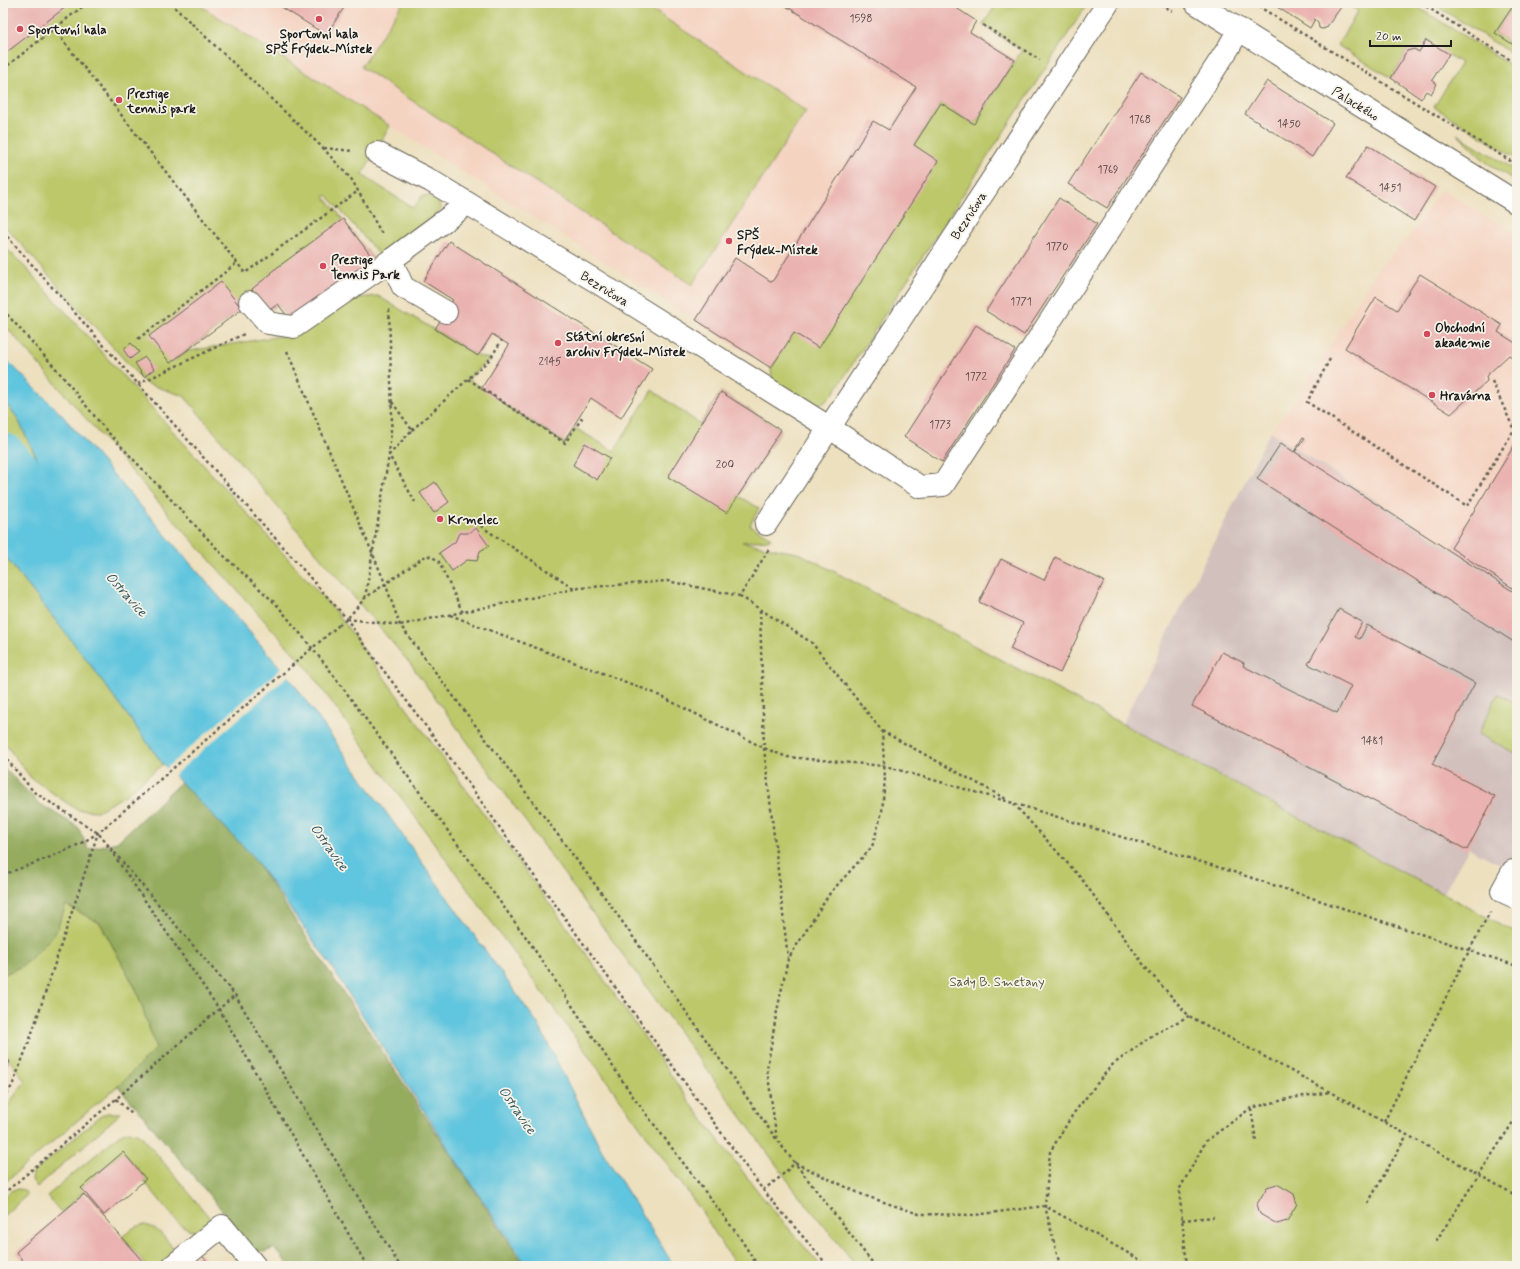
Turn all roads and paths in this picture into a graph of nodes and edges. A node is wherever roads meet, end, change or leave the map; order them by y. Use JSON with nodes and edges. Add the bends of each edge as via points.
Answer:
{"nodes":[{"id":1,"x":87,"y":3,"type":"edge"},
{"id":2,"x":1108,"y":3,"type":"edge"},
{"id":3,"x":1196,"y":3,"type":"edge"},
{"id":4,"x":1253,"y":3,"type":"edge"},
{"id":5,"x":1420,"y":3,"type":"edge"},
{"id":6,"x":983,"y":25,"type":"dead end"},
{"id":7,"x":54,"y":29,"type":"junction"},
{"id":8,"x":1239,"y":29,"type":"junction"},
{"id":9,"x":1043,"y":62,"type":"dead end"},
{"id":10,"x":1517,"y":64,"type":"edge"},
{"id":11,"x":3,"y":69,"type":"edge"},
{"id":12,"x":377,"y":153,"type":"dead end"},
{"id":13,"x":1517,"y":165,"type":"edge"},
{"id":14,"x":358,"y":191,"type":"dead end"},
{"id":15,"x":1517,"y":203,"type":"edge"},
{"id":16,"x":467,"y":204,"type":"junction"},
{"id":17,"x":3,"y":232,"type":"edge"},
{"id":18,"x":391,"y":260,"type":"junction"},
{"id":19,"x":237,"y":263,"type":"junction"},
{"id":20,"x":250,"y":302,"type":"dead end"},
{"id":21,"x":3,"y":310,"type":"edge"},
{"id":22,"x":446,"y":312,"type":"dead end"},
{"id":23,"x":268,"y":323,"type":"junction"},
{"id":24,"x":138,"y":340,"type":"dead end"},
{"id":25,"x":502,"y":340,"type":"dead end"},
{"id":26,"x":1330,"y":359,"type":"dead end"},
{"id":27,"x":468,"y":379,"type":"junction"},
{"id":28,"x":1492,"y":381,"type":"dead end"},
{"id":29,"x":138,"y":384,"type":"junction"},
{"id":30,"x":392,"y":402,"type":"dead end"},
{"id":31,"x":584,"y":415,"type":"dead end"},
{"id":32,"x":1517,"y":425,"type":"edge"},
{"id":33,"x":830,"y":428,"type":"junction"},
{"id":34,"x":412,"y":430,"type":"junction"},
{"id":35,"x":1514,"y":430,"type":"junction"},
{"id":36,"x":415,"y":502,"type":"dead end"},
{"id":37,"x":476,"y":523,"type":"dead end"},
{"id":38,"x":766,"y":524,"type":"dead end"},
{"id":39,"x":770,"y":546,"type":"dead end"},
{"id":40,"x":385,"y":583,"type":"junction"},
{"id":41,"x":575,"y":589,"type":"junction"},
{"id":42,"x":740,"y":596,"type":"junction"},
{"id":43,"x":760,"y":610,"type":"junction"},
{"id":44,"x":463,"y":613,"type":"junction"},
{"id":45,"x":450,"y":616,"type":"junction"},
{"id":46,"x":347,"y":619,"type":"junction"},
{"id":47,"x":400,"y":625,"type":"junction"},
{"id":48,"x":882,"y":731,"type":"junction"},
{"id":49,"x":764,"y":748,"type":"junction"},
{"id":50,"x":3,"y":755,"type":"edge"},
{"id":51,"x":885,"y":766,"type":"junction"},
{"id":52,"x":1013,"y":803,"type":"junction"},
{"id":53,"x":98,"y":833,"type":"junction"},
{"id":54,"x":1512,"y":871,"type":"dead end"},
{"id":55,"x":3,"y":875,"type":"edge"},
{"id":56,"x":1510,"y":894,"type":"edge"},
{"id":57,"x":1470,"y":949,"type":"junction"},
{"id":58,"x":788,"y":959,"type":"junction"},
{"id":59,"x":1517,"y":966,"type":"edge"},
{"id":60,"x":235,"y":995,"type":"junction"},
{"id":61,"x":219,"y":1009,"type":"junction"},
{"id":62,"x":1188,"y":1016,"type":"junction"},
{"id":63,"x":1330,"y":1092,"type":"junction"},
{"id":64,"x":3,"y":1099,"type":"edge"},
{"id":65,"x":116,"y":1099,"type":"junction"},
{"id":66,"x":1251,"y":1108,"type":"junction"},
{"id":67,"x":133,"y":1115,"type":"dead end"},
{"id":68,"x":1517,"y":1116,"type":"edge"},
{"id":69,"x":1384,"y":1122,"type":"junction"},
{"id":70,"x":1407,"y":1135,"type":"junction"},
{"id":71,"x":777,"y":1140,"type":"junction"},
{"id":72,"x":1256,"y":1141,"type":"dead end"},
{"id":73,"x":795,"y":1163,"type":"junction"},
{"id":74,"x":1479,"y":1175,"type":"junction"},
{"id":75,"x":763,"y":1190,"type":"junction"},
{"id":76,"x":3,"y":1194,"type":"edge"},
{"id":77,"x":1517,"y":1196,"type":"edge"},
{"id":78,"x":1368,"y":1203,"type":"dead end"},
{"id":79,"x":1045,"y":1206,"type":"junction"},
{"id":80,"x":1214,"y":1217,"type":"dead end"},
{"id":81,"x":1182,"y":1220,"type":"junction"},
{"id":82,"x":1436,"y":1241,"type":"dead end"},
{"id":83,"x":173,"y":1266,"type":"edge"},
{"id":84,"x":255,"y":1266,"type":"edge"},
{"id":85,"x":368,"y":1266,"type":"edge"},
{"id":86,"x":400,"y":1266,"type":"edge"},
{"id":87,"x":758,"y":1266,"type":"edge"},
{"id":88,"x":828,"y":1266,"type":"edge"},
{"id":89,"x":875,"y":1266,"type":"edge"},
{"id":90,"x":1060,"y":1266,"type":"edge"},
{"id":91,"x":1151,"y":1266,"type":"edge"},
{"id":92,"x":1187,"y":1266,"type":"edge"}],
"edges":[{"from":1,"to":7,"type":"path"},
{"from":2,"to":33,"type":"street","name":"Bezručova"},
{"from":3,"to":8,"type":"street","name":"Palackého"},
{"from":4,"to":13,"type":"path"},
{"from":5,"to":10,"type":"path"},
{"from":6,"to":9,"type":"path"},
{"from":7,"to":11,"type":"path"},
{"from":7,"to":19,"type":"path"},
{"from":8,"to":15,"type":"street","name":"Palackého"},
{"from":8,"to":33,"type":"street","via":[[943,485],[920,487]]},
{"from":12,"to":16,"type":"street","name":"Bezručova","via":[[431,181]]},
{"from":14,"to":19,"type":"path","via":[[245,273]]},
{"from":16,"to":18,"type":"street"},
{"from":16,"to":33,"type":"street","name":"Bezručova","via":[[594,280]]},
{"from":17,"to":29,"type":"path"},
{"from":18,"to":22,"type":"street","via":[[403,286]]},
{"from":18,"to":23,"type":"street","via":[[294,327]]},
{"from":19,"to":24,"type":"path"},
{"from":20,"to":23,"type":"street"},
{"from":21,"to":87,"type":"path","via":[[58,371],[105,429],[221,553],[277,605],[329,669],[528,940],[634,1098],[738,1235]]},
{"from":23,"to":29,"type":"path"},
{"from":23,"to":40,"type":"path","via":[[281,336]]},
{"from":25,"to":27,"type":"path","via":[[490,359]]},
{"from":26,"to":35,"type":"path","via":[[1307,402],[1467,506]]},
{"from":27,"to":31,"type":"path","via":[[565,443]]},
{"from":27,"to":34,"type":"path"},
{"from":28,"to":35,"type":"path"},
{"from":29,"to":46,"type":"path"},
{"from":30,"to":34,"type":"path"},
{"from":32,"to":35,"type":"path"},
{"from":33,"to":38,"type":"street","name":"Bezručova"},
{"from":34,"to":36,"type":"path","via":[[389,455]]},
{"from":37,"to":41,"type":"path"},
{"from":39,"to":42,"type":"path"},
{"from":40,"to":44,"type":"path","via":[[427,555],[438,560]]},
{"from":40,"to":46,"type":"path","via":[[365,598]]},
{"from":40,"to":47,"type":"path"},
{"from":41,"to":42,"type":"path","via":[[667,581]]},
{"from":41,"to":44,"type":"path"},
{"from":42,"to":43,"type":"path"},
{"from":43,"to":48,"type":"path","via":[[812,643]]},
{"from":43,"to":49,"type":"path"},
{"from":44,"to":45,"type":"path"},
{"from":45,"to":47,"type":"path"},
{"from":45,"to":49,"type":"path","via":[[652,692]]},
{"from":46,"to":47,"type":"path"},
{"from":46,"to":53,"type":"path","bridge":true},
{"from":46,"to":75,"type":"path"},
{"from":47,"to":71,"type":"path","via":[[609,903]]},
{"from":48,"to":51,"type":"path"},
{"from":48,"to":52,"type":"path"},
{"from":49,"to":51,"type":"path","via":[[787,757]]},
{"from":49,"to":58,"type":"path"},
{"from":50,"to":53,"type":"path","via":[[34,792]]},
{"from":51,"to":52,"type":"path"},
{"from":51,"to":58,"type":"path","via":[[882,812],[872,847],[830,893]]},
{"from":52,"to":57,"type":"path"},
{"from":52,"to":62,"type":"path","via":[[1081,878],[1146,968]]},
{"from":53,"to":55,"type":"path"},
{"from":53,"to":60,"type":"path"},
{"from":53,"to":61,"type":"path"},
{"from":53,"to":64,"type":"path","via":[[29,1042],[12,1086]]},
{"from":54,"to":56,"type":"street"},
{"from":56,"to":57,"type":"path"},
{"from":57,"to":59,"type":"path"},
{"from":57,"to":69,"type":"path"},
{"from":58,"to":71,"type":"path","via":[[768,1069]]},
{"from":60,"to":61,"type":"path"},
{"from":60,"to":86,"type":"path"},
{"from":61,"to":65,"type":"path"},
{"from":61,"to":85,"type":"path"},
{"from":62,"to":63,"type":"path"},
{"from":62,"to":79,"type":"path","via":[[1154,1034],[1111,1066],[1073,1114],[1050,1152]]},
{"from":63,"to":66,"type":"path"},
{"from":63,"to":69,"type":"path"},
{"from":65,"to":67,"type":"path"},
{"from":65,"to":76,"type":"path"},
{"from":66,"to":72,"type":"path"},
{"from":66,"to":81,"type":"path","via":[[1206,1141],[1179,1190]]},
{"from":68,"to":74,"type":"path"},
{"from":69,"to":70,"type":"path"},
{"from":70,"to":74,"type":"path"},
{"from":70,"to":78,"type":"path"},
{"from":71,"to":73,"type":"path"},
{"from":73,"to":75,"type":"path"},
{"from":73,"to":79,"type":"path","via":[[863,1195],[919,1214],[974,1215]]},
{"from":73,"to":89,"type":"path"},
{"from":74,"to":77,"type":"path"},
{"from":74,"to":82,"type":"path"},
{"from":75,"to":88,"type":"path"},
{"from":79,"to":90,"type":"path"},
{"from":79,"to":91,"type":"path"},
{"from":80,"to":81,"type":"path"},
{"from":81,"to":92,"type":"path"},
{"from":83,"to":84,"type":"street","via":[[222,1226]]}]}
